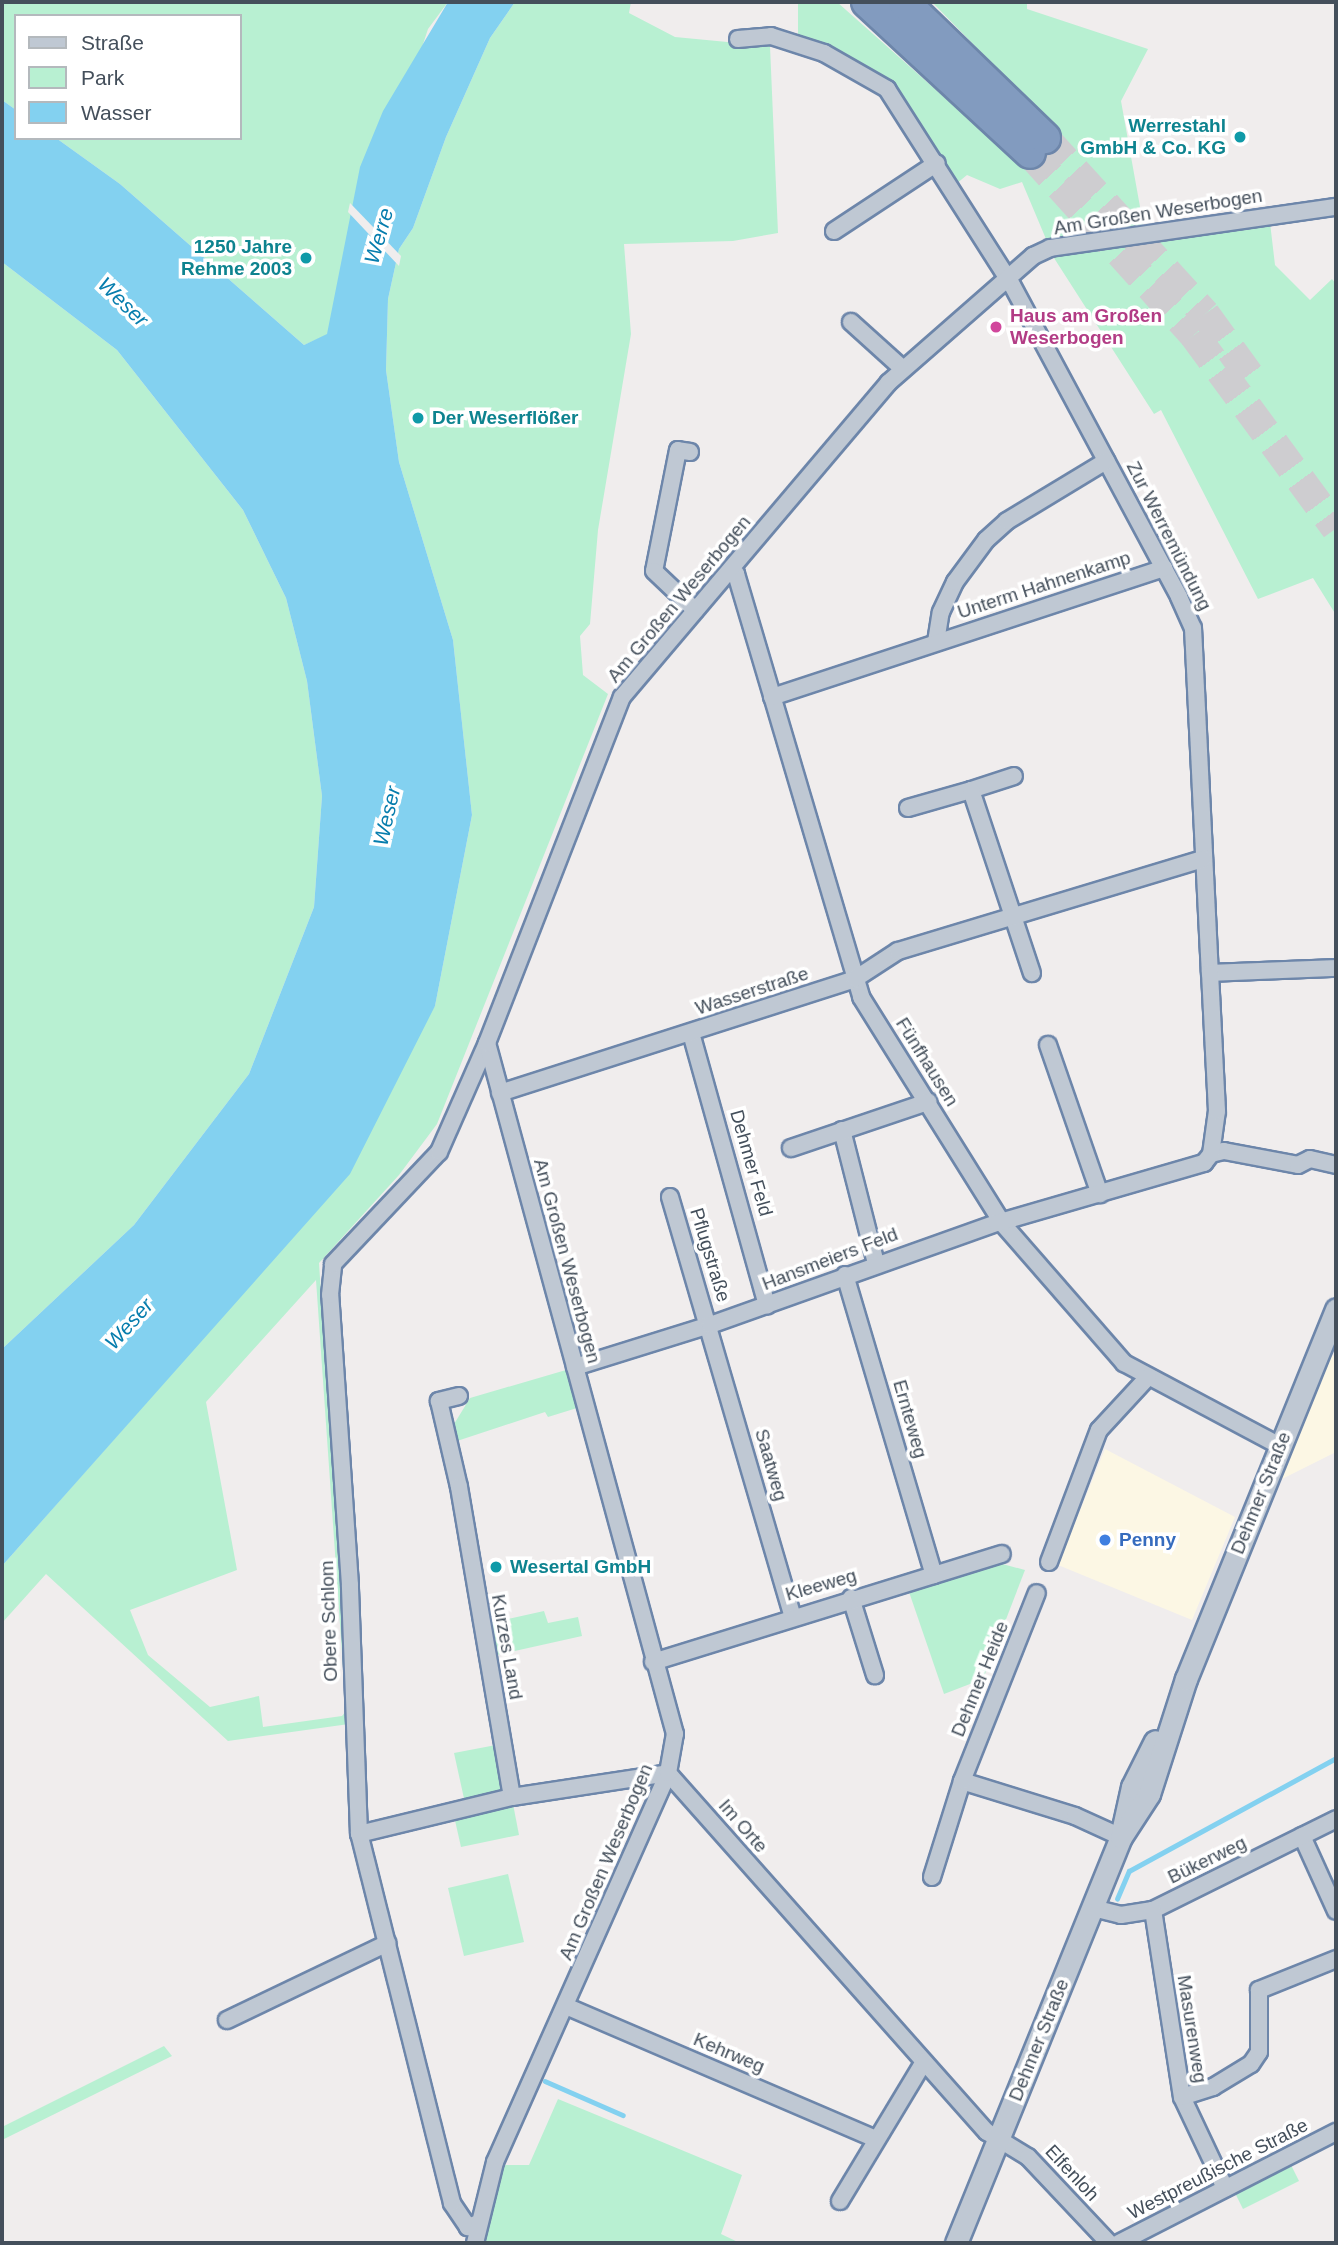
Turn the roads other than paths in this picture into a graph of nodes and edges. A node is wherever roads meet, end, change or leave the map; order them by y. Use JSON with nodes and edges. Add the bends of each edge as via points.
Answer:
{"nodes":[{"id":1,"x":867,"y":2,"type":"edge"},
{"id":2,"x":904,"y":2,"type":"edge"},
{"id":3,"x":738,"y":39,"type":"dead end"},
{"id":4,"x":937,"y":163,"type":"junction"},
{"id":5,"x":1336,"y":207,"type":"edge"},
{"id":6,"x":834,"y":231,"type":"dead end"},
{"id":7,"x":1007,"y":276,"type":"junction"},
{"id":8,"x":851,"y":322,"type":"dead end"},
{"id":9,"x":903,"y":369,"type":"junction"},
{"id":10,"x":690,"y":452,"type":"dead end"},
{"id":11,"x":1106,"y":461,"type":"junction"},
{"id":12,"x":1164,"y":568,"type":"junction"},
{"id":13,"x":730,"y":571,"type":"junction"},
{"id":14,"x":695,"y":610,"type":"junction"},
{"id":15,"x":936,"y":642,"type":"junction"},
{"id":16,"x":772,"y":697,"type":"junction"},
{"id":17,"x":1014,"y":776,"type":"dead end"},
{"id":18,"x":971,"y":790,"type":"junction"},
{"id":19,"x":908,"y":808,"type":"dead end"},
{"id":20,"x":1203,"y":859,"type":"junction"},
{"id":21,"x":1012,"y":914,"type":"junction"},
{"id":22,"x":1336,"y":968,"type":"edge"},
{"id":23,"x":1031,"y":973,"type":"dead end"},
{"id":24,"x":1210,"y":973,"type":"junction"},
{"id":25,"x":855,"y":979,"type":"junction"},
{"id":26,"x":691,"y":1033,"type":"junction"},
{"id":27,"x":487,"y":1043,"type":"junction"},
{"id":28,"x":1048,"y":1045,"type":"dead end"},
{"id":29,"x":500,"y":1093,"type":"junction"},
{"id":30,"x":928,"y":1102,"type":"junction"},
{"id":31,"x":842,"y":1130,"type":"junction"},
{"id":32,"x":792,"y":1148,"type":"dead end"},
{"id":33,"x":1211,"y":1154,"type":"junction"},
{"id":34,"x":1336,"y":1164,"type":"edge"},
{"id":35,"x":1100,"y":1194,"type":"junction"},
{"id":36,"x":670,"y":1197,"type":"dead end"},
{"id":37,"x":1002,"y":1223,"type":"junction"},
{"id":38,"x":876,"y":1263,"type":"junction"},
{"id":39,"x":845,"y":1275,"type":"junction"},
{"id":40,"x":767,"y":1306,"type":"junction"},
{"id":41,"x":1336,"y":1309,"type":"edge"},
{"id":42,"x":710,"y":1325,"type":"junction"},
{"id":43,"x":1328,"y":1351,"type":"edge"},
{"id":44,"x":575,"y":1367,"type":"junction"},
{"id":45,"x":1148,"y":1377,"type":"junction"},
{"id":46,"x":459,"y":1396,"type":"dead end"},
{"id":47,"x":1280,"y":1446,"type":"junction"},
{"id":48,"x":1002,"y":1554,"type":"dead end"},
{"id":49,"x":1049,"y":1562,"type":"dead end"},
{"id":50,"x":934,"y":1575,"type":"junction"},
{"id":51,"x":1037,"y":1592,"type":"dead end"},
{"id":52,"x":851,"y":1598,"type":"junction"},
{"id":53,"x":792,"y":1615,"type":"junction"},
{"id":54,"x":653,"y":1662,"type":"junction"},
{"id":55,"x":875,"y":1675,"type":"dead end"},
{"id":56,"x":668,"y":1773,"type":"junction"},
{"id":57,"x":962,"y":1781,"type":"junction"},
{"id":58,"x":512,"y":1797,"type":"junction"},
{"id":59,"x":1336,"y":1819,"type":"edge"},
{"id":60,"x":359,"y":1835,"type":"junction"},
{"id":61,"x":1302,"y":1836,"type":"junction"},
{"id":62,"x":1121,"y":1837,"type":"junction"},
{"id":63,"x":932,"y":1877,"type":"dead end"},
{"id":64,"x":1093,"y":1908,"type":"junction"},
{"id":65,"x":1153,"y":1910,"type":"junction"},
{"id":66,"x":1336,"y":1911,"type":"edge"},
{"id":67,"x":388,"y":1943,"type":"junction"},
{"id":68,"x":1336,"y":1959,"type":"edge"},
{"id":69,"x":568,"y":2007,"type":"junction"},
{"id":70,"x":227,"y":2020,"type":"dead end"},
{"id":71,"x":924,"y":2062,"type":"junction"},
{"id":72,"x":1182,"y":2097,"type":"junction"},
{"id":73,"x":1336,"y":2132,"type":"edge"},
{"id":74,"x":873,"y":2138,"type":"junction"},
{"id":75,"x":999,"y":2139,"type":"junction"},
{"id":76,"x":1225,"y":2188,"type":"junction"},
{"id":77,"x":840,"y":2201,"type":"dead end"},
{"id":78,"x":476,"y":2224,"type":"junction"},
{"id":79,"x":475,"y":2243,"type":"edge"},
{"id":80,"x":956,"y":2243,"type":"edge"},
{"id":81,"x":1109,"y":2243,"type":"edge"},
{"id":82,"x":1119,"y":2243,"type":"edge"}],
"edges":[{"from":1,"to":2,"type":"highway","via":[[1038,145]]},
{"from":3,"to":4,"type":"street","name":"Zur Werremündung","via":[[771,36],[870,76],[894,98]]},
{"from":4,"to":6,"type":"street"},
{"from":4,"to":7,"type":"street","name":"Zur Werremündung"},
{"from":5,"to":7,"type":"street","name":"Am Großen Weserbogen","via":[[1050,248]]},
{"from":7,"to":9,"type":"street","name":"Am Großen Weserbogen"},
{"from":7,"to":11,"type":"street","name":"Zur Werremündung"},
{"from":8,"to":9,"type":"street"},
{"from":9,"to":13,"type":"street","name":"Am Großen Weserbogen"},
{"from":10,"to":14,"type":"street","via":[[678,450],[654,571]]},
{"from":11,"to":12,"type":"street","name":"Zur Werremündung"},
{"from":11,"to":15,"type":"street","name":"Unterm Hahnenkamp","via":[[1007,521],[986,540],[955,582],[941,612]]},
{"from":12,"to":15,"type":"street","name":"Unterm Hahnenkamp"},
{"from":12,"to":20,"type":"street","name":"Zur Werremündung","via":[[1193,628]]},
{"from":13,"to":14,"type":"street","name":"Am Großen Weserbogen"},
{"from":13,"to":16,"type":"street","name":"Fünfhausen","via":[[736,574]]},
{"from":14,"to":27,"type":"street","name":"Am Großen Weserbogen","via":[[622,697]]},
{"from":15,"to":16,"type":"street","name":"Unterm Hahnenkamp"},
{"from":16,"to":25,"type":"street","name":"Fünfhausen"},
{"from":17,"to":18,"type":"street"},
{"from":18,"to":19,"type":"street"},
{"from":18,"to":21,"type":"street"},
{"from":20,"to":21,"type":"street","name":"Wasserstraße"},
{"from":20,"to":24,"type":"street","name":"Zur Werremündung"},
{"from":21,"to":23,"type":"street"},
{"from":21,"to":25,"type":"street","name":"Wasserstraße","via":[[898,951]]},
{"from":22,"to":24,"type":"street"},
{"from":24,"to":33,"type":"street","via":[[1217,1111]]},
{"from":25,"to":26,"type":"street","name":"Wasserstraße"},
{"from":25,"to":30,"type":"street","name":"Fünfhausen"},
{"from":26,"to":29,"type":"street","name":"Wasserstraße"},
{"from":26,"to":40,"type":"street","name":"Dehmer Feld"},
{"from":27,"to":29,"type":"street","name":"Am Großen Weserbogen"},
{"from":27,"to":60,"type":"street","name":"Obere Schlom","via":[[439,1152],[334,1264],[330,1295],[350,1585]]},
{"from":28,"to":35,"type":"street"},
{"from":29,"to":44,"type":"street","name":"Am Großen Weserbogen"},
{"from":30,"to":31,"type":"street"},
{"from":30,"to":37,"type":"street","name":"Fünfhausen"},
{"from":31,"to":32,"type":"street"},
{"from":31,"to":38,"type":"street"},
{"from":33,"to":34,"type":"street","via":[[1224,1151],[1298,1165],[1310,1159]]},
{"from":33,"to":35,"type":"street","name":"Hansmeiers Feld","via":[[1204,1163]]},
{"from":35,"to":37,"type":"street","name":"Hansmeiers Feld"},
{"from":36,"to":42,"type":"street","name":"Pflugstraße"},
{"from":37,"to":38,"type":"street","name":"Hansmeiers Feld"},
{"from":37,"to":45,"type":"street","name":"Fünfhausen","via":[[1124,1363]]},
{"from":38,"to":39,"type":"street","name":"Hansmeiers Feld"},
{"from":39,"to":40,"type":"street","name":"Hansmeiers Feld"},
{"from":39,"to":50,"type":"street","name":"Ernteweg"},
{"from":40,"to":42,"type":"street","name":"Hansmeiers Feld"},
{"from":41,"to":43,"type":"street","name":"Dehmer Straße"},
{"from":42,"to":44,"type":"street","name":"Hansmeiers Feld"},
{"from":42,"to":53,"type":"street","name":"Saatweg"},
{"from":43,"to":47,"type":"street","name":"Dehmer Straße"},
{"from":44,"to":54,"type":"street","name":"Am Großen Weserbogen"},
{"from":45,"to":47,"type":"street","name":"Fünfhausen"},
{"from":45,"to":49,"type":"street","via":[[1099,1430]]},
{"from":46,"to":58,"type":"street","name":"Kurzes Land","via":[[439,1401],[461,1501]]},
{"from":47,"to":62,"type":"street","name":"Dehmer Straße","via":[[1186,1679],[1149,1794]]},
{"from":48,"to":50,"type":"street","name":"Kleeweg"},
{"from":50,"to":52,"type":"street","name":"Kleeweg"},
{"from":51,"to":57,"type":"street","name":"Dehmer Heide"},
{"from":52,"to":53,"type":"street","name":"Kleeweg"},
{"from":52,"to":55,"type":"street"},
{"from":53,"to":54,"type":"street","name":"Kleeweg"},
{"from":54,"to":56,"type":"street","name":"Am Großen Weserbogen","via":[[675,1734]]},
{"from":56,"to":58,"type":"street"},
{"from":56,"to":69,"type":"street","name":"Am Großen Weserbogen"},
{"from":56,"to":71,"type":"street","name":"Im Orte"},
{"from":57,"to":62,"type":"street","via":[[1075,1816]]},
{"from":57,"to":63,"type":"street","name":"Dehmer Heide"},
{"from":58,"to":60,"type":"street"},
{"from":59,"to":61,"type":"street","name":"Bükerweg"},
{"from":60,"to":67,"type":"street","name":"Obere Schlom"},
{"from":61,"to":65,"type":"street","name":"Bükerweg"},
{"from":61,"to":66,"type":"street"},
{"from":62,"to":64,"type":"street","name":"Dehmer Straße"},
{"from":64,"to":65,"type":"street","name":"Bükerweg","via":[[1121,1915]]},
{"from":64,"to":75,"type":"street","name":"Dehmer Straße"},
{"from":65,"to":72,"type":"street","name":"Masurenweg"},
{"from":67,"to":70,"type":"street"},
{"from":67,"to":78,"type":"street","name":"Obere Schlom","via":[[452,2203],[468,2227]]},
{"from":68,"to":72,"type":"street","via":[[1259,1990],[1259,2052],[1251,2064],[1213,2087]]},
{"from":69,"to":74,"type":"street","name":"Kehrweg"},
{"from":69,"to":78,"type":"street","name":"Am Großen Weserbogen","via":[[526,2088]]},
{"from":71,"to":74,"type":"street"},
{"from":71,"to":75,"type":"street","name":"Im Orte"},
{"from":72,"to":76,"type":"street","name":"Masurenweg"},
{"from":73,"to":76,"type":"street","name":"Westpreußische Straße"},
{"from":74,"to":77,"type":"street"},
{"from":75,"to":80,"type":"street","name":"Dehmer Straße"},
{"from":75,"to":81,"type":"street","name":"Elfenloh","via":[[1028,2157]]},
{"from":76,"to":82,"type":"street","name":"Westpreußische Straße"},
{"from":78,"to":79,"type":"street","name":"Am Großen Weserbogen"}]}
